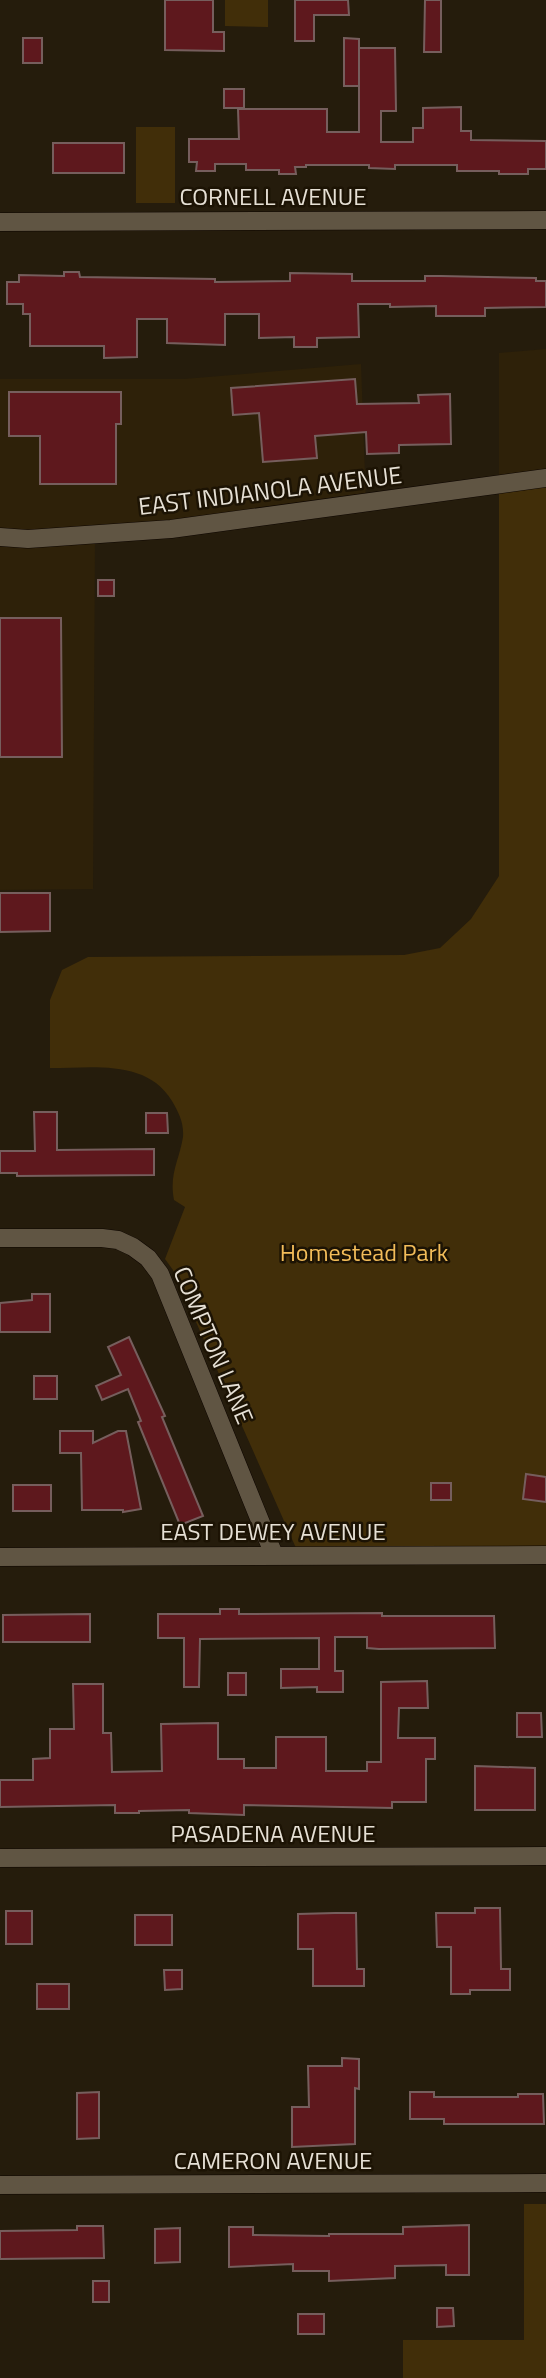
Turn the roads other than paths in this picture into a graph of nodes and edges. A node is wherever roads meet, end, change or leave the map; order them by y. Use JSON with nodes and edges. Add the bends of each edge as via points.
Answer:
{"nodes":[{"id":1,"x":546,"y":220,"type":"edge"},
{"id":2,"x":0,"y":222,"type":"edge"},
{"id":3,"x":546,"y":478,"type":"edge"},
{"id":4,"x":0,"y":537,"type":"edge"},
{"id":5,"x":28,"y":539,"type":"junction"},
{"id":6,"x":0,"y":545,"type":"edge"},
{"id":7,"x":0,"y":1238,"type":"edge"},
{"id":8,"x":274,"y":1555,"type":"junction"},
{"id":9,"x":546,"y":1555,"type":"edge"},
{"id":10,"x":0,"y":1557,"type":"edge"},
{"id":11,"x":546,"y":1856,"type":"edge"},
{"id":12,"x":0,"y":1858,"type":"edge"},
{"id":13,"x":546,"y":2183,"type":"edge"},
{"id":14,"x":0,"y":2185,"type":"edge"}],
"edges":[{"from":1,"to":2,"type":"street","name":"CORNELL AVENUE"},
{"from":3,"to":5,"type":"street","name":"EAST INDIANOLA AVENUE","via":[[206,525]]},
{"from":4,"to":5,"type":"street","name":"EAST INDIANOLA AVENUE"},
{"from":5,"to":6,"type":"street"},
{"from":7,"to":8,"type":"street","name":"COMPTON LANE","via":[[118,1240],[148,1258],[160,1274]]},
{"from":8,"to":9,"type":"street","name":"EAST DEWEY AVENUE"},
{"from":8,"to":10,"type":"street","name":"EAST DEWEY AVENUE"},
{"from":11,"to":12,"type":"street","name":"PASADENA AVENUE"},
{"from":13,"to":14,"type":"street","name":"CAMERON AVENUE"}]}
